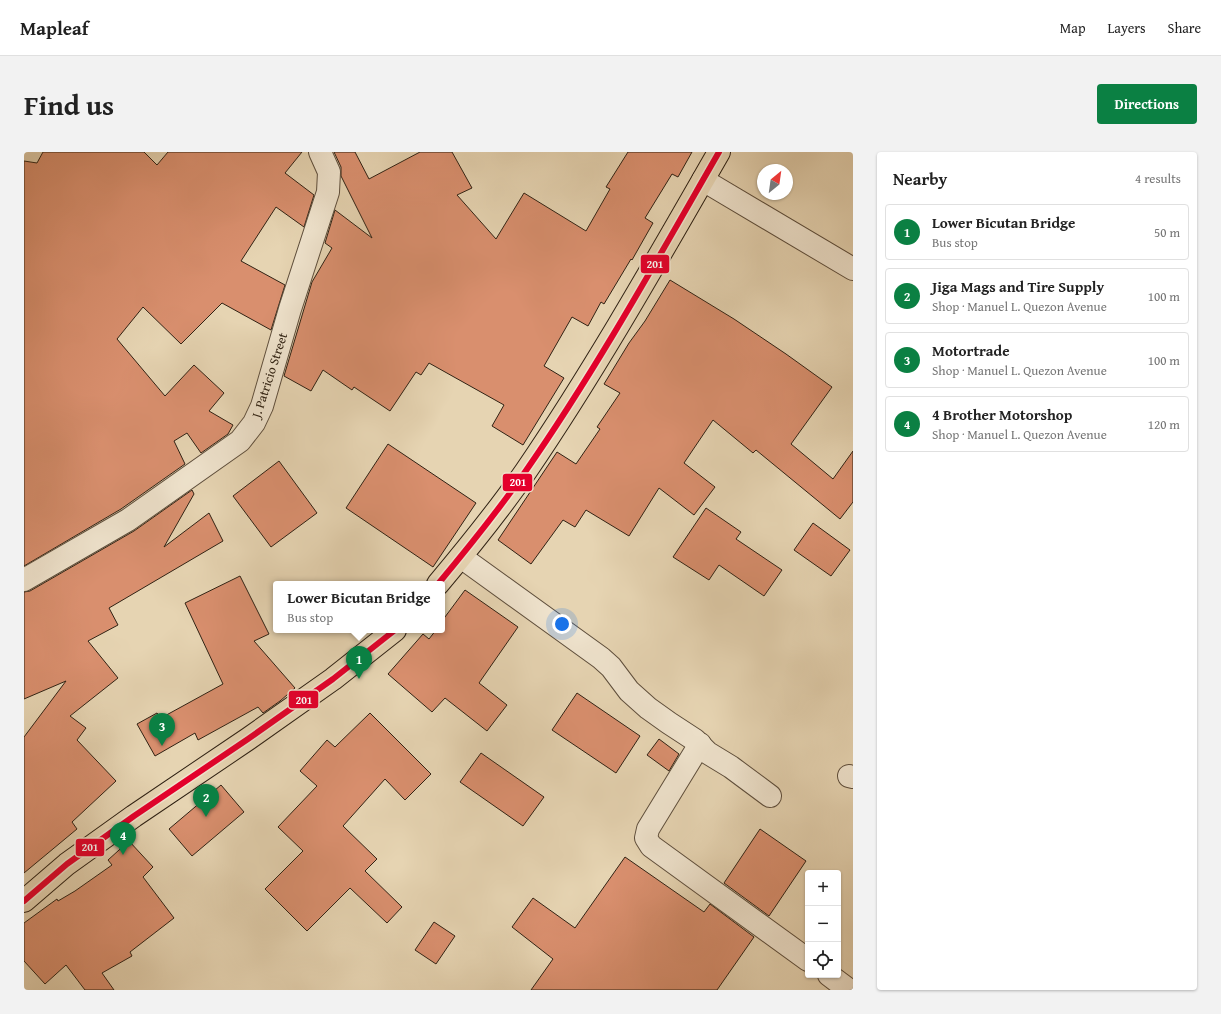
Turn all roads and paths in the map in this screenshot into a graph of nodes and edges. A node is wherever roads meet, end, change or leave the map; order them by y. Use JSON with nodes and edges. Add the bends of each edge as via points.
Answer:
{"nodes":[{"id":1,"x":320,"y":152,"type":"edge"},
{"id":2,"x":718,"y":152,"type":"edge"},
{"id":3,"x":703,"y":180,"type":"junction"},
{"id":4,"x":853,"y":269,"type":"edge"},
{"id":5,"x":461,"y":557,"type":"junction"},
{"id":6,"x":24,"y":580,"type":"edge"},
{"id":7,"x":441,"y":581,"type":"edge"},
{"id":8,"x":391,"y":633,"type":"edge"},
{"id":9,"x":700,"y":744,"type":"junction"},
{"id":10,"x":770,"y":796,"type":"dead end"},
{"id":11,"x":24,"y":901,"type":"edge"},
{"id":12,"x":805,"y":958,"type":"edge"},
{"id":13,"x":833,"y":978,"type":"edge"},
{"id":14,"x":850,"y":990,"type":"edge"}],
"edges":[{"from":1,"to":6,"type":"street","name":"J. Patricio Street","via":[[329,172],[328,192],[262,406],[254,423],[240,442],[128,520]]},
{"from":2,"to":3,"type":"main road"},
{"from":3,"to":4,"type":"street"},
{"from":3,"to":5,"type":"main road","via":[[615,333],[525,472]]},
{"from":5,"to":7,"type":"main road"},
{"from":5,"to":9,"type":"street","via":[[601,658],[629,691],[648,708]]},
{"from":8,"to":11,"type":"main road","via":[[333,679],[67,864]]},
{"from":9,"to":10,"type":"street","via":[[708,753],[732,767]]},
{"from":9,"to":12,"type":"street","via":[[648,829],[646,838],[651,846]]},
{"from":13,"to":14,"type":"street"}]}
